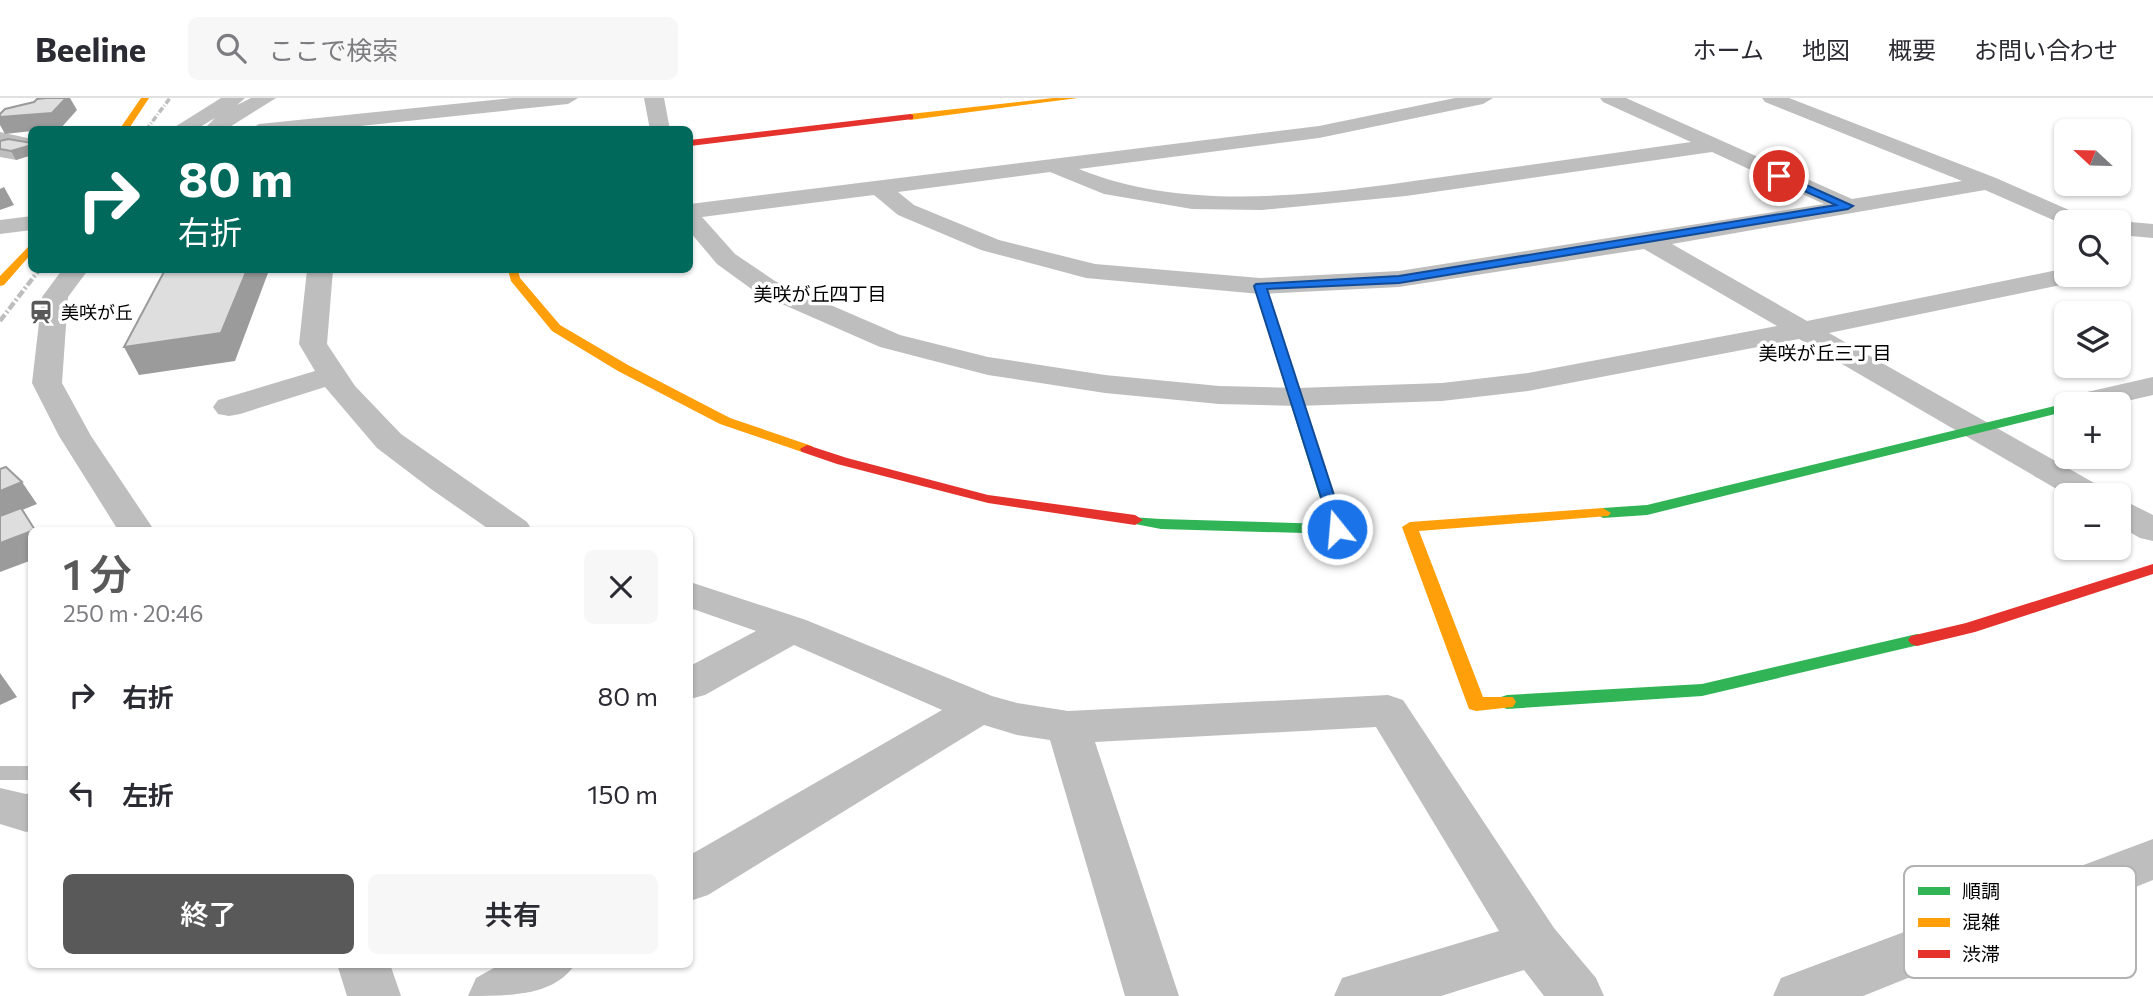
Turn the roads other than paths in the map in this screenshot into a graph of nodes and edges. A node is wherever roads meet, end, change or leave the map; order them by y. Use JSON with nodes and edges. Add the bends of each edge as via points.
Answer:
{"nodes":[{"id":1,"x":145,"y":98,"type":"edge"},
{"id":2,"x":235,"y":98,"type":"edge"},
{"id":3,"x":266,"y":98,"type":"edge"},
{"id":4,"x":568,"y":98,"type":"edge"},
{"id":5,"x":654,"y":98,"type":"edge"},
{"id":6,"x":1074,"y":98,"type":"edge"},
{"id":7,"x":1483,"y":98,"type":"edge"},
{"id":8,"x":1610,"y":98,"type":"edge"},
{"id":9,"x":1772,"y":98,"type":"edge"},
{"id":10,"x":513,"y":101,"type":"edge"},
{"id":11,"x":126,"y":126,"type":"edge"},
{"id":12,"x":187,"y":126,"type":"edge"},
{"id":13,"x":218,"y":126,"type":"edge"},
{"id":14,"x":293,"y":126,"type":"edge"},
{"id":15,"x":659,"y":126,"type":"edge"},
{"id":16,"x":0,"y":138,"type":"edge"},
{"id":17,"x":693,"y":143,"type":"edge"},
{"id":18,"x":28,"y":144,"type":"edge"},
{"id":19,"x":1710,"y":146,"type":"junction"},
{"id":20,"x":1052,"y":165,"type":"junction"},
{"id":21,"x":1987,"y":183,"type":"junction"},
{"id":22,"x":878,"y":187,"type":"junction"},
{"id":23,"x":1848,"y":206,"type":"junction"},
{"id":24,"x":693,"y":211,"type":"edge"},
{"id":25,"x":2054,"y":212,"type":"edge"},
{"id":26,"x":693,"y":221,"type":"edge"},
{"id":27,"x":28,"y":224,"type":"edge"},
{"id":28,"x":0,"y":227,"type":"edge"},
{"id":29,"x":2131,"y":229,"type":"edge"},
{"id":30,"x":2153,"y":231,"type":"edge"},
{"id":31,"x":1648,"y":241,"type":"junction"},
{"id":32,"x":28,"y":251,"type":"edge"},
{"id":33,"x":73,"y":273,"type":"edge"},
{"id":34,"x":320,"y":273,"type":"edge"},
{"id":35,"x":514,"y":273,"type":"edge"},
{"id":36,"x":2054,"y":278,"type":"edge"},
{"id":37,"x":0,"y":283,"type":"edge"},
{"id":38,"x":1260,"y":286,"type":"junction"},
{"id":39,"x":1803,"y":330,"type":"junction"},
{"id":40,"x":332,"y":375,"type":"junction"},
{"id":41,"x":2153,"y":386,"type":"edge"},
{"id":42,"x":2127,"y":392,"type":"edge"},
{"id":43,"x":1297,"y":397,"type":"junction"},
{"id":44,"x":229,"y":407,"type":"dead end"},
{"id":45,"x":2054,"y":410,"type":"edge"},
{"id":46,"x":1973,"y":429,"type":"junction"},
{"id":47,"x":2070,"y":483,"type":"edge"},
{"id":48,"x":2131,"y":518,"type":"edge"},
{"id":49,"x":134,"y":527,"type":"edge"},
{"id":50,"x":510,"y":527,"type":"edge"},
{"id":51,"x":2153,"y":530,"type":"edge"},
{"id":52,"x":2153,"y":569,"type":"edge"},
{"id":53,"x":693,"y":596,"type":"edge"},
{"id":54,"x":792,"y":629,"type":"junction"},
{"id":55,"x":693,"y":682,"type":"edge"},
{"id":56,"x":979,"y":708,"type":"junction"},
{"id":57,"x":1068,"y":727,"type":"junction"},
{"id":58,"x":0,"y":806,"type":"edge"},
{"id":59,"x":28,"y":812,"type":"edge"},
{"id":60,"x":2153,"y":859,"type":"edge"},
{"id":61,"x":2135,"y":866,"type":"edge"},
{"id":62,"x":693,"y":878,"type":"edge"},
{"id":63,"x":1535,"y":944,"type":"junction"},
{"id":64,"x":1904,"y":956,"type":"edge"},
{"id":65,"x":364,"y":968,"type":"edge"},
{"id":66,"x":542,"y":968,"type":"edge"},
{"id":67,"x":374,"y":996,"type":"edge"},
{"id":68,"x":495,"y":996,"type":"edge"},
{"id":69,"x":1152,"y":996,"type":"edge"},
{"id":70,"x":1361,"y":996,"type":"edge"},
{"id":71,"x":1577,"y":996,"type":"edge"},
{"id":72,"x":1800,"y":996,"type":"edge"}],
"edges":[{"from":1,"to":11,"type":"main road"},
{"from":2,"to":12,"type":"street"},
{"from":3,"to":13,"type":"street"},
{"from":4,"to":10,"type":"street"},
{"from":5,"to":15,"type":"street"},
{"from":6,"to":17,"type":"main road"},
{"from":7,"to":20,"type":"street","via":[[1319,132]]},
{"from":8,"to":19,"type":"street"},
{"from":9,"to":21,"type":"street"},
{"from":10,"to":14,"type":"street"},
{"from":16,"to":18,"type":"street"},
{"from":19,"to":20,"type":"street","via":[[1406,189],[1262,203],[1192,202],[1104,187]]},
{"from":19,"to":23,"type":"street"},
{"from":20,"to":22,"type":"street"},
{"from":21,"to":23,"type":"street"},
{"from":21,"to":25,"type":"street"},
{"from":22,"to":24,"type":"street"},
{"from":22,"to":38,"type":"street","via":[[906,210],[990,245],[1095,272]]},
{"from":23,"to":31,"type":"street"},
{"from":26,"to":43,"type":"street","via":[[726,259],[766,288],[890,341],[988,366],[1105,384],[1219,396]]},
{"from":27,"to":28,"type":"street"},
{"from":29,"to":30,"type":"street"},
{"from":31,"to":38,"type":"street","via":[[1399,279]]},
{"from":31,"to":39,"type":"street"},
{"from":32,"to":37,"type":"main road"},
{"from":33,"to":49,"type":"street","via":[[55,297],[47,383]]},
{"from":34,"to":40,"type":"street","via":[[313,344]]},
{"from":35,"to":43,"type":"main road","via":[[556,328],[724,421],[842,461],[988,499],[1161,524],[1337,529]]},
{"from":36,"to":39,"type":"street"},
{"from":38,"to":43,"type":"main road"},
{"from":39,"to":43,"type":"street","via":[[1528,382],[1442,392]]},
{"from":39,"to":46,"type":"street"},
{"from":40,"to":44,"type":"street"},
{"from":40,"to":50,"type":"street","via":[[389,441]]},
{"from":41,"to":42,"type":"street"},
{"from":45,"to":46,"type":"main road"},
{"from":46,"to":47,"type":"street"},
{"from":46,"to":52,"type":"main road","via":[[1647,510],[1410,527],[1476,704],[1702,690],[1969,628]]},
{"from":48,"to":51,"type":"street"},
{"from":53,"to":54,"type":"street"},
{"from":54,"to":55,"type":"street"},
{"from":54,"to":56,"type":"street"},
{"from":56,"to":57,"type":"street"},
{"from":56,"to":62,"type":"street"},
{"from":57,"to":63,"type":"street","via":[[1388,711]]},
{"from":57,"to":69,"type":"street"},
{"from":58,"to":59,"type":"street"},
{"from":60,"to":61,"type":"street"},
{"from":63,"to":70,"type":"street"},
{"from":63,"to":71,"type":"street"},
{"from":64,"to":72,"type":"street"},
{"from":65,"to":67,"type":"street"},
{"from":66,"to":68,"type":"street"}]}
